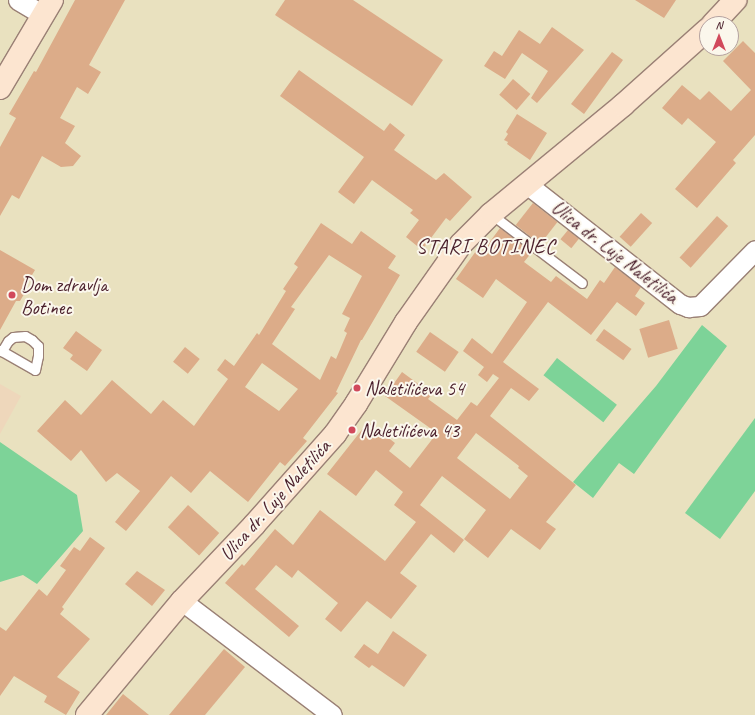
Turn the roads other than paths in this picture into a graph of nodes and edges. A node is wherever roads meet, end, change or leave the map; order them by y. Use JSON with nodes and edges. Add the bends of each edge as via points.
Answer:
{"nodes":[{"id":1,"x":18,"y":0,"type":"edge"},
{"id":2,"x":735,"y":0,"type":"edge"},
{"id":3,"x":47,"y":7,"type":"edge"},
{"id":4,"x":720,"y":16,"type":"edge"},
{"id":5,"x":699,"y":37,"type":"edge"},
{"id":6,"x":0,"y":88,"type":"edge"},
{"id":7,"x":528,"y":185,"type":"junction"},
{"id":8,"x":491,"y":214,"type":"junction"},
{"id":9,"x":755,"y":250,"type":"edge"},
{"id":10,"x":582,"y":283,"type":"dead end"},
{"id":11,"x":182,"y":601,"type":"junction"},
{"id":12,"x":88,"y":715,"type":"edge"},
{"id":13,"x":332,"y":715,"type":"edge"}],
"edges":[{"from":1,"to":3,"type":"street"},
{"from":2,"to":4,"type":"street"},
{"from":3,"to":6,"type":"street"},
{"from":5,"to":7,"type":"street","name":"Ulica dr. Luje Naletilića"},
{"from":7,"to":8,"type":"street","name":"Ulica dr. Luje Naletilića"},
{"from":7,"to":9,"type":"street","name":"Ulica dr. Luje Naletilića","via":[[680,304],[688,307],[700,306]]},
{"from":8,"to":10,"type":"lane"},
{"from":8,"to":11,"type":"street","name":"Ulica dr. Luje Naletilića","via":[[447,262],[335,434]]},
{"from":11,"to":12,"type":"street","name":"Ulica dr. Luje Naletilića"},
{"from":11,"to":13,"type":"street"}]}
